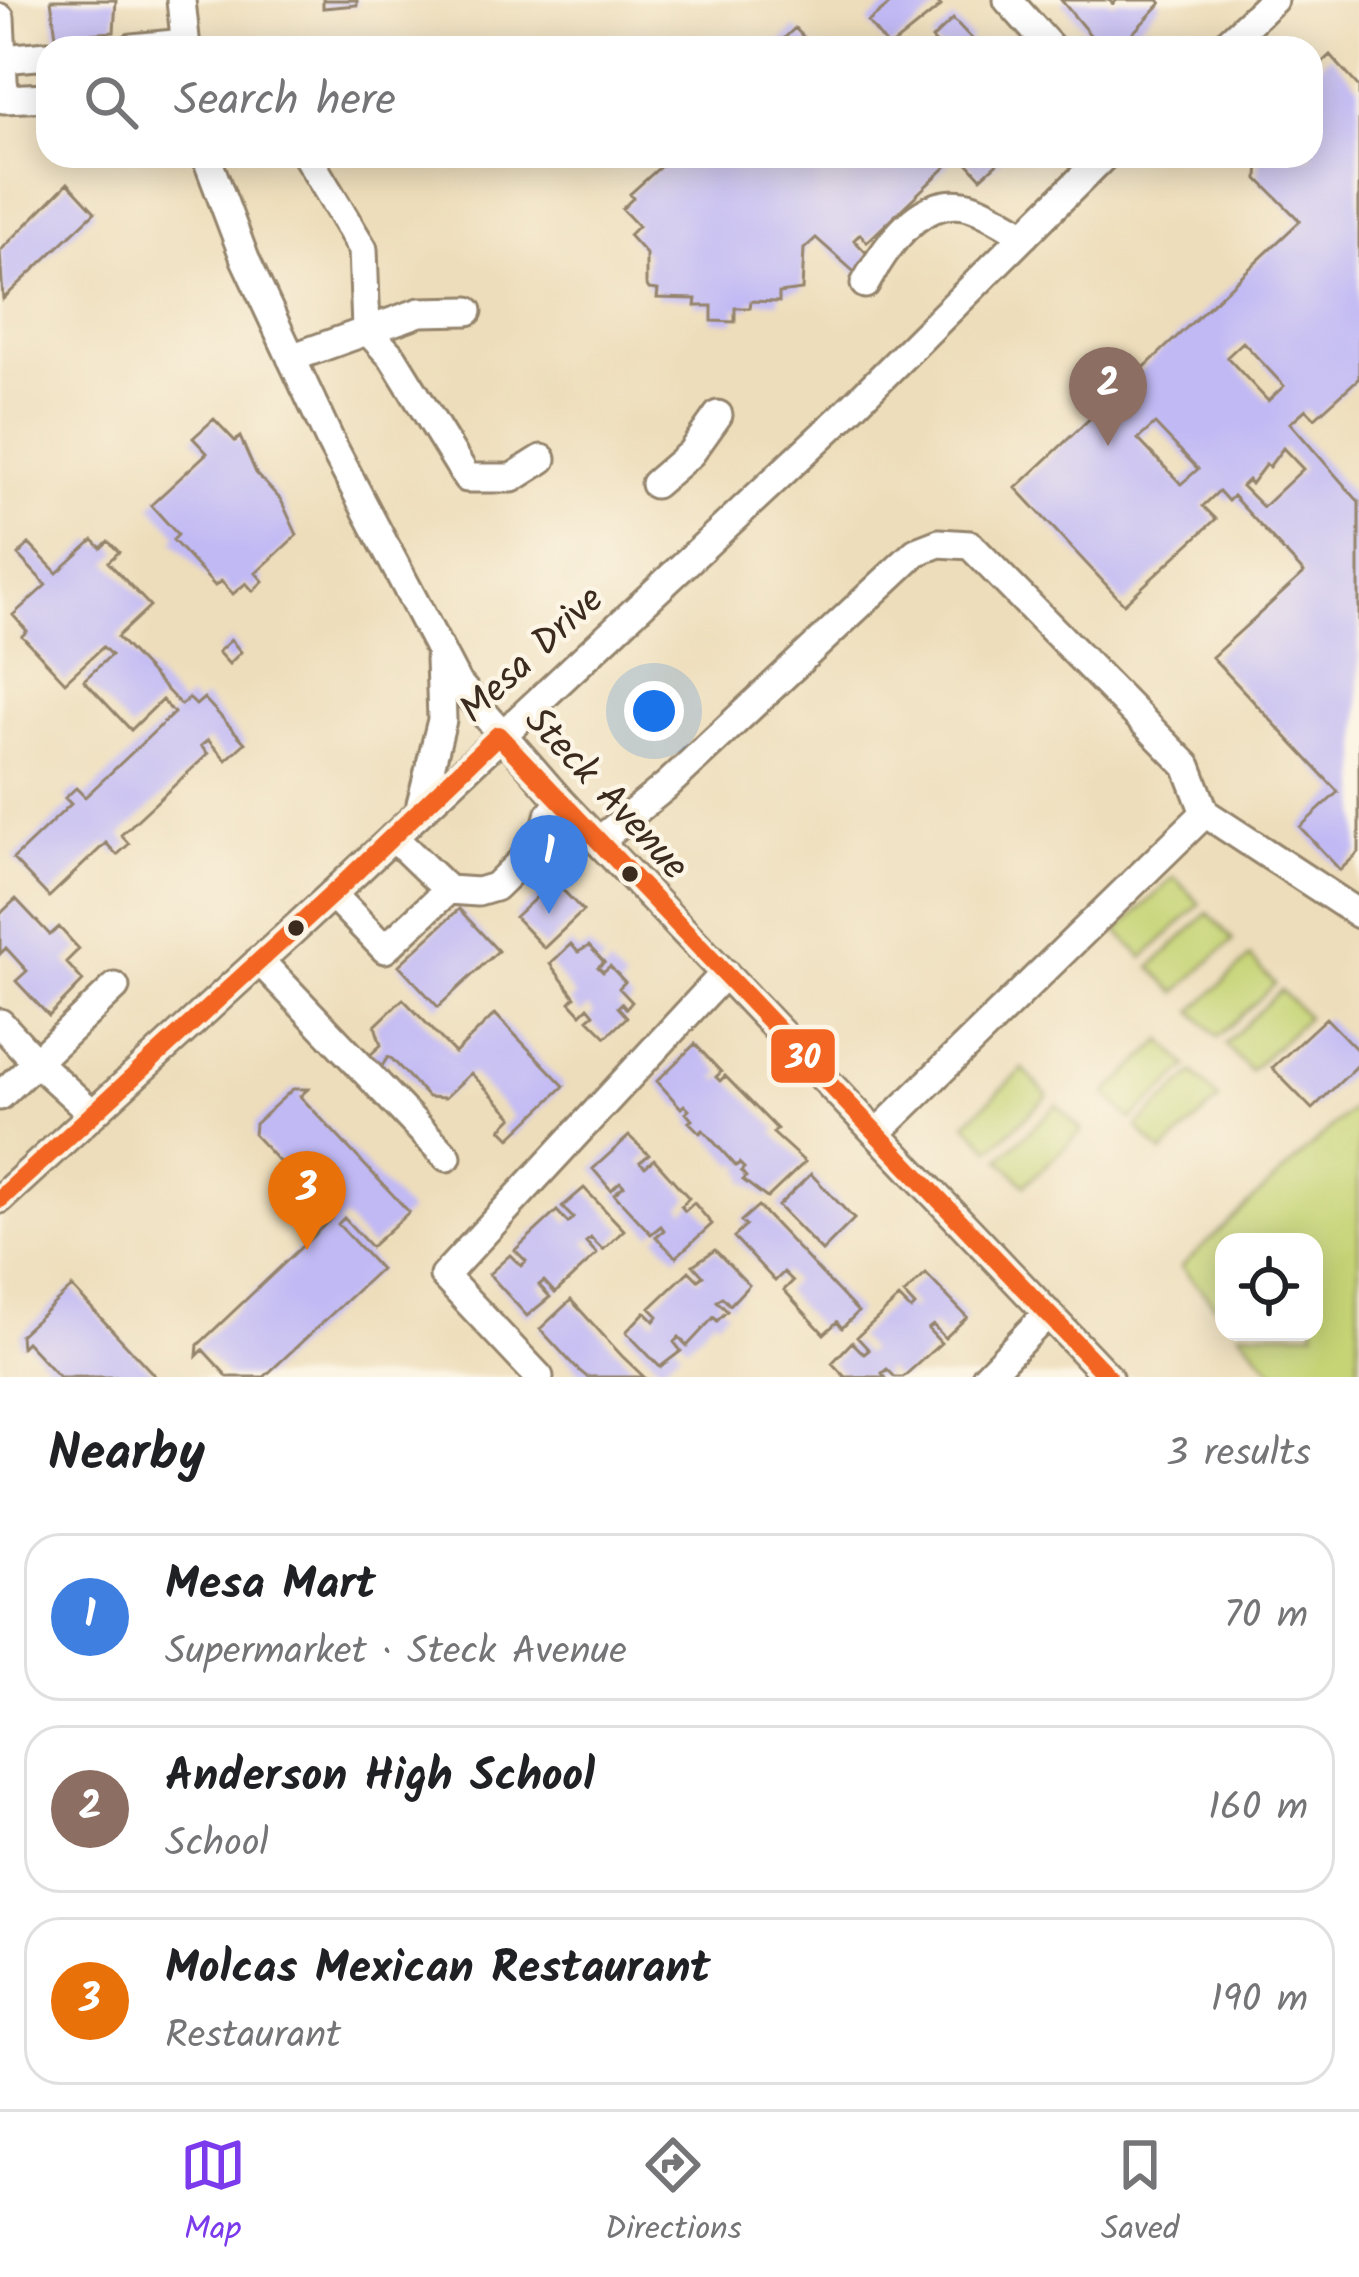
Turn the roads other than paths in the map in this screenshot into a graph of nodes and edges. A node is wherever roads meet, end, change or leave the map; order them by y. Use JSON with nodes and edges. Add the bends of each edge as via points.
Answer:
{"nodes":[{"id":1,"x":181,"y":0,"type":"edge"},
{"id":2,"x":1008,"y":0,"type":"edge"},
{"id":3,"x":1273,"y":0,"type":"edge"},
{"id":4,"x":0,"y":18,"type":"edge"},
{"id":5,"x":185,"y":36,"type":"edge"},
{"id":6,"x":1041,"y":36,"type":"edge"},
{"id":7,"x":1235,"y":36,"type":"edge"},
{"id":8,"x":36,"y":56,"type":"edge"},
{"id":9,"x":3,"y":59,"type":"edge"},
{"id":10,"x":36,"y":98,"type":"edge"},
{"id":11,"x":210,"y":168,"type":"edge"},
{"id":12,"x":314,"y":168,"type":"edge"},
{"id":13,"x":1092,"y":168,"type":"edge"},
{"id":14,"x":1025,"y":235,"type":"junction"},
{"id":15,"x":865,"y":284,"type":"dead end"},
{"id":16,"x":468,"y":311,"type":"dead end"},
{"id":17,"x":365,"y":329,"type":"junction"},
{"id":18,"x":291,"y":358,"type":"junction"},
{"id":19,"x":718,"y":415,"type":"dead end"},
{"id":20,"x":542,"y":459,"type":"dead end"},
{"id":21,"x":656,"y":484,"type":"dead end"},
{"id":22,"x":440,"y":655,"type":"junction"},
{"id":23,"x":499,"y":734,"type":"junction"},
{"id":24,"x":562,"y":802,"type":"junction"},
{"id":25,"x":419,"y":812,"type":"junction"},
{"id":26,"x":1204,"y":813,"type":"junction"},
{"id":27,"x":393,"y":837,"type":"junction"},
{"id":28,"x":600,"y":840,"type":"junction"},
{"id":29,"x":448,"y":890,"type":"junction"},
{"id":30,"x":332,"y":894,"type":"junction"},
{"id":31,"x":1359,"y":914,"type":"edge"},
{"id":32,"x":260,"y":961,"type":"junction"},
{"id":33,"x":725,"y":973,"type":"junction"},
{"id":34,"x":116,"y":987,"type":"dead end"},
{"id":35,"x":0,"y":1023,"type":"edge"},
{"id":36,"x":36,"y":1062,"type":"junction"},
{"id":37,"x":0,"y":1096,"type":"edge"},
{"id":38,"x":92,"y":1112,"type":"junction"},
{"id":39,"x":877,"y":1133,"type":"junction"},
{"id":40,"x":447,"y":1157,"type":"dead end"},
{"id":41,"x":0,"y":1199,"type":"edge"},
{"id":42,"x":1048,"y":1313,"type":"junction"},
{"id":43,"x":538,"y":1377,"type":"edge"},
{"id":44,"x":986,"y":1377,"type":"edge"},
{"id":45,"x":1108,"y":1377,"type":"edge"}],
"edges":[{"from":1,"to":5,"type":"street"},
{"from":2,"to":6,"type":"street"},
{"from":3,"to":7,"type":"street"},
{"from":4,"to":9,"type":"street"},
{"from":8,"to":9,"type":"street"},
{"from":9,"to":10,"type":"street","via":[[4,99]]},
{"from":11,"to":18,"type":"street","name":"Steck Avenue"},
{"from":12,"to":17,"type":"street","via":[[362,249]]},
{"from":13,"to":14,"type":"street","name":"Mesa Drive"},
{"from":14,"to":15,"type":"street","via":[[963,205],[947,206],[899,231]]},
{"from":14,"to":23,"type":"street","name":"Mesa Drive"},
{"from":16,"to":17,"type":"street","via":[[420,312]]},
{"from":17,"to":18,"type":"street"},
{"from":17,"to":20,"type":"street","via":[[393,358],[467,478],[512,478]]},
{"from":18,"to":22,"type":"street","name":"Steck Avenue"},
{"from":19,"to":21,"type":"street"},
{"from":22,"to":23,"type":"street","name":"Steck Avenue"},
{"from":22,"to":25,"type":"street","via":[[441,730]]},
{"from":23,"to":24,"type":"street","name":"Steck Avenue"},
{"from":23,"to":25,"type":"street","name":"Mesa Drive"},
{"from":24,"to":28,"type":"street","name":"Steck Avenue"},
{"from":24,"to":29,"type":"street","via":[[543,840],[495,887]]},
{"from":25,"to":27,"type":"street","name":"Mesa Drive"},
{"from":26,"to":28,"type":"street","via":[[1187,766],[970,545],[939,543],[916,552]]},
{"from":26,"to":31,"type":"street"},
{"from":26,"to":39,"type":"street"},
{"from":27,"to":29,"type":"street"},
{"from":27,"to":30,"type":"street","name":"Mesa Drive"},
{"from":28,"to":33,"type":"street","name":"Steck Avenue"},
{"from":29,"to":30,"type":"street","via":[[385,949]]},
{"from":30,"to":32,"type":"street","name":"Mesa Drive"},
{"from":32,"to":38,"type":"street","name":"Mesa Drive"},
{"from":32,"to":40,"type":"street"},
{"from":33,"to":39,"type":"street","name":"Steck Avenue"},
{"from":33,"to":43,"type":"street","via":[[444,1276]]},
{"from":34,"to":36,"type":"street"},
{"from":35,"to":36,"type":"street"},
{"from":36,"to":37,"type":"street"},
{"from":36,"to":38,"type":"street"},
{"from":38,"to":41,"type":"street","name":"Mesa Drive"},
{"from":39,"to":42,"type":"street","name":"Steck Avenue"},
{"from":42,"to":44,"type":"street"},
{"from":42,"to":45,"type":"street","name":"Steck Avenue"}]}
